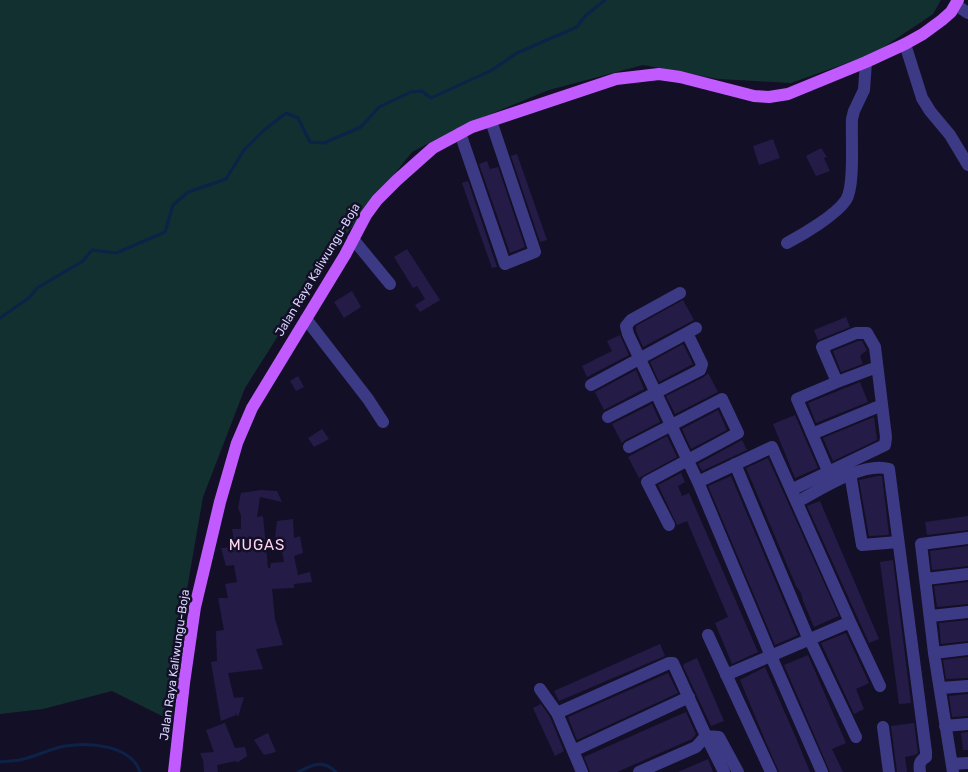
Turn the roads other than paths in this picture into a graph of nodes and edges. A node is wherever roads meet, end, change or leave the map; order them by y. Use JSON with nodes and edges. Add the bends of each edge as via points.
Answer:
{"nodes":[{"id":1,"x":957,"y":3,"type":"edge"},
{"id":2,"x":968,"y":13,"type":"edge"},
{"id":3,"x":905,"y":44,"type":"junction"},
{"id":4,"x":866,"y":62,"type":"junction"},
{"id":5,"x":491,"y":120,"type":"junction"},
{"id":6,"x":460,"y":133,"type":"junction"},
{"id":7,"x":968,"y":165,"type":"edge"},
{"id":8,"x":353,"y":239,"type":"junction"},
{"id":9,"x":787,"y":243,"type":"dead end"},
{"id":10,"x":390,"y":284,"type":"dead end"},
{"id":11,"x":680,"y":293,"type":"dead end"},
{"id":12,"x":306,"y":319,"type":"junction"},
{"id":13,"x":639,"y":359,"type":"junction"},
{"id":14,"x":878,"y":368,"type":"junction"},
{"id":15,"x":837,"y":382,"type":"junction"},
{"id":16,"x":590,"y":385,"type":"dead end"},
{"id":17,"x":656,"y":392,"type":"junction"},
{"id":18,"x":882,"y":405,"type":"junction"},
{"id":19,"x":608,"y":417,"type":"dead end"},
{"id":20,"x":383,"y":422,"type":"dead end"},
{"id":21,"x":671,"y":424,"type":"junction"},
{"id":22,"x":812,"y":434,"type":"junction"},
{"id":23,"x":629,"y":447,"type":"dead end"},
{"id":24,"x":688,"y":460,"type":"junction"},
{"id":25,"x":735,"y":464,"type":"junction"},
{"id":26,"x":828,"y":471,"type":"junction"},
{"id":27,"x":850,"y":473,"type":"junction"},
{"id":28,"x":698,"y":482,"type":"junction"},
{"id":29,"x":791,"y":490,"type":"junction"},
{"id":30,"x":797,"y":502,"type":"junction"},
{"id":31,"x":670,"y":525,"type":"dead end"},
{"id":32,"x":968,"y":538,"type":"edge"},
{"id":33,"x":898,"y":542,"type":"junction"},
{"id":34,"x":968,"y":574,"type":"edge"},
{"id":35,"x":926,"y":579,"type":"junction"},
{"id":36,"x":968,"y":612,"type":"edge"},
{"id":37,"x":931,"y":616,"type":"junction"},
{"id":38,"x":850,"y":622,"type":"junction"},
{"id":39,"x":708,"y":635,"type":"dead end"},
{"id":40,"x":810,"y":640,"type":"junction"},
{"id":41,"x":968,"y":649,"type":"edge"},
{"id":42,"x":934,"y":653,"type":"junction"},
{"id":43,"x":771,"y":656,"type":"junction"},
{"id":44,"x":726,"y":675,"type":"junction"},
{"id":45,"x":880,"y":686,"type":"dead end"},
{"id":46,"x":968,"y":686,"type":"edge"},
{"id":47,"x":941,"y":688,"type":"junction"},
{"id":48,"x":540,"y":689,"type":"dead end"},
{"id":49,"x":689,"y":697,"type":"junction"},
{"id":50,"x":557,"y":713,"type":"junction"},
{"id":51,"x":968,"y":724,"type":"edge"},
{"id":52,"x":945,"y":726,"type":"junction"},
{"id":53,"x":883,"y":728,"type":"dead end"},
{"id":54,"x":706,"y":736,"type":"junction"},
{"id":55,"x":856,"y":737,"type":"dead end"},
{"id":56,"x":573,"y":752,"type":"junction"},
{"id":57,"x":968,"y":763,"type":"edge"},
{"id":58,"x":953,"y":768,"type":"edge"},
{"id":59,"x":174,"y":772,"type":"edge"},
{"id":60,"x":582,"y":772,"type":"edge"},
{"id":61,"x":639,"y":772,"type":"edge"},
{"id":62,"x":724,"y":772,"type":"edge"},
{"id":63,"x":738,"y":772,"type":"edge"},
{"id":64,"x":771,"y":772,"type":"edge"},
{"id":65,"x":822,"y":772,"type":"edge"},
{"id":66,"x":889,"y":772,"type":"edge"},
{"id":67,"x":920,"y":772,"type":"edge"}],
"edges":[{"from":1,"to":2,"type":"street"},
{"from":1,"to":3,"type":"main road","name":"Jalan Raya Kaliwungu-Boja","via":[[942,20]]},
{"from":3,"to":4,"type":"main road","name":"Jalan Raya Kaliwungu-Boja"},
{"from":3,"to":7,"type":"street","via":[[922,98]]},
{"from":4,"to":5,"type":"main road","name":"Jalan Raya Kaliwungu-Boja","via":[[788,94],[769,97],[667,74],[636,76]]},
{"from":4,"to":9,"type":"street","via":[[864,90],[852,119],[851,183],[847,198],[827,217]]},
{"from":5,"to":6,"type":"main road","name":"Jalan Raya Kaliwungu-Boja"},
{"from":5,"to":6,"type":"street","via":[[535,252],[505,264]]},
{"from":6,"to":8,"type":"main road","name":"Jalan Raya Kaliwungu-Boja","via":[[433,148],[397,180],[377,200]]},
{"from":8,"to":10,"type":"street"},
{"from":8,"to":12,"type":"main road","name":"Jalan Raya Kaliwungu-Boja"},
{"from":11,"to":13,"type":"street","via":[[628,324]]},
{"from":12,"to":20,"type":"street"},
{"from":12,"to":59,"type":"main road","name":"Jalan Raya Kaliwungu-Boja","via":[[252,408],[228,473],[196,607]]},
{"from":13,"to":16,"type":"street"},
{"from":13,"to":17,"type":"street"},
{"from":13,"to":17,"type":"street","via":[[692,330],[702,364],[700,370]]},
{"from":14,"to":15,"type":"street"},
{"from":14,"to":15,"type":"street","via":[[875,347],[867,333],[856,333],[822,348]]},
{"from":14,"to":18,"type":"street"},
{"from":15,"to":22,"type":"street","via":[[797,399]]},
{"from":17,"to":19,"type":"street"},
{"from":17,"to":21,"type":"street"},
{"from":18,"to":22,"type":"street"},
{"from":18,"to":26,"type":"street","via":[[885,445]]},
{"from":21,"to":23,"type":"street"},
{"from":21,"to":24,"type":"street"},
{"from":21,"to":24,"type":"street","via":[[722,399],[738,433]]},
{"from":22,"to":26,"type":"street"},
{"from":24,"to":28,"type":"street"},
{"from":24,"to":31,"type":"street","via":[[648,482]]},
{"from":25,"to":28,"type":"street"},
{"from":25,"to":29,"type":"street","via":[[772,448]]},
{"from":25,"to":40,"type":"street"},
{"from":26,"to":29,"type":"street"},
{"from":27,"to":30,"type":"street"},
{"from":27,"to":33,"type":"street","via":[[862,545]]},
{"from":27,"to":33,"type":"street","via":[[882,466],[889,469]]},
{"from":28,"to":43,"type":"street"},
{"from":29,"to":30,"type":"street"},
{"from":30,"to":38,"type":"street"},
{"from":32,"to":35,"type":"street","via":[[921,544]]},
{"from":33,"to":67,"type":"street","via":[[926,752],[919,765]]},
{"from":34,"to":35,"type":"street"},
{"from":35,"to":37,"type":"street"},
{"from":36,"to":37,"type":"street"},
{"from":37,"to":42,"type":"street"},
{"from":38,"to":40,"type":"street"},
{"from":38,"to":45,"type":"street"},
{"from":39,"to":44,"type":"street"},
{"from":40,"to":43,"type":"street"},
{"from":40,"to":55,"type":"street"},
{"from":41,"to":42,"type":"street"},
{"from":42,"to":47,"type":"street"},
{"from":43,"to":44,"type":"street"},
{"from":43,"to":65,"type":"street"},
{"from":44,"to":64,"type":"street"},
{"from":46,"to":47,"type":"street"},
{"from":47,"to":52,"type":"street"},
{"from":48,"to":50,"type":"street"},
{"from":49,"to":50,"type":"street","via":[[673,663],[669,663]]},
{"from":49,"to":54,"type":"street"},
{"from":49,"to":56,"type":"street"},
{"from":50,"to":56,"type":"street"},
{"from":51,"to":52,"type":"street"},
{"from":52,"to":58,"type":"street"},
{"from":53,"to":66,"type":"street"},
{"from":54,"to":61,"type":"street","via":[[696,746]]},
{"from":54,"to":62,"type":"street"},
{"from":54,"to":63,"type":"street","via":[[719,737]]},
{"from":56,"to":60,"type":"street"},
{"from":57,"to":58,"type":"street"}]}
